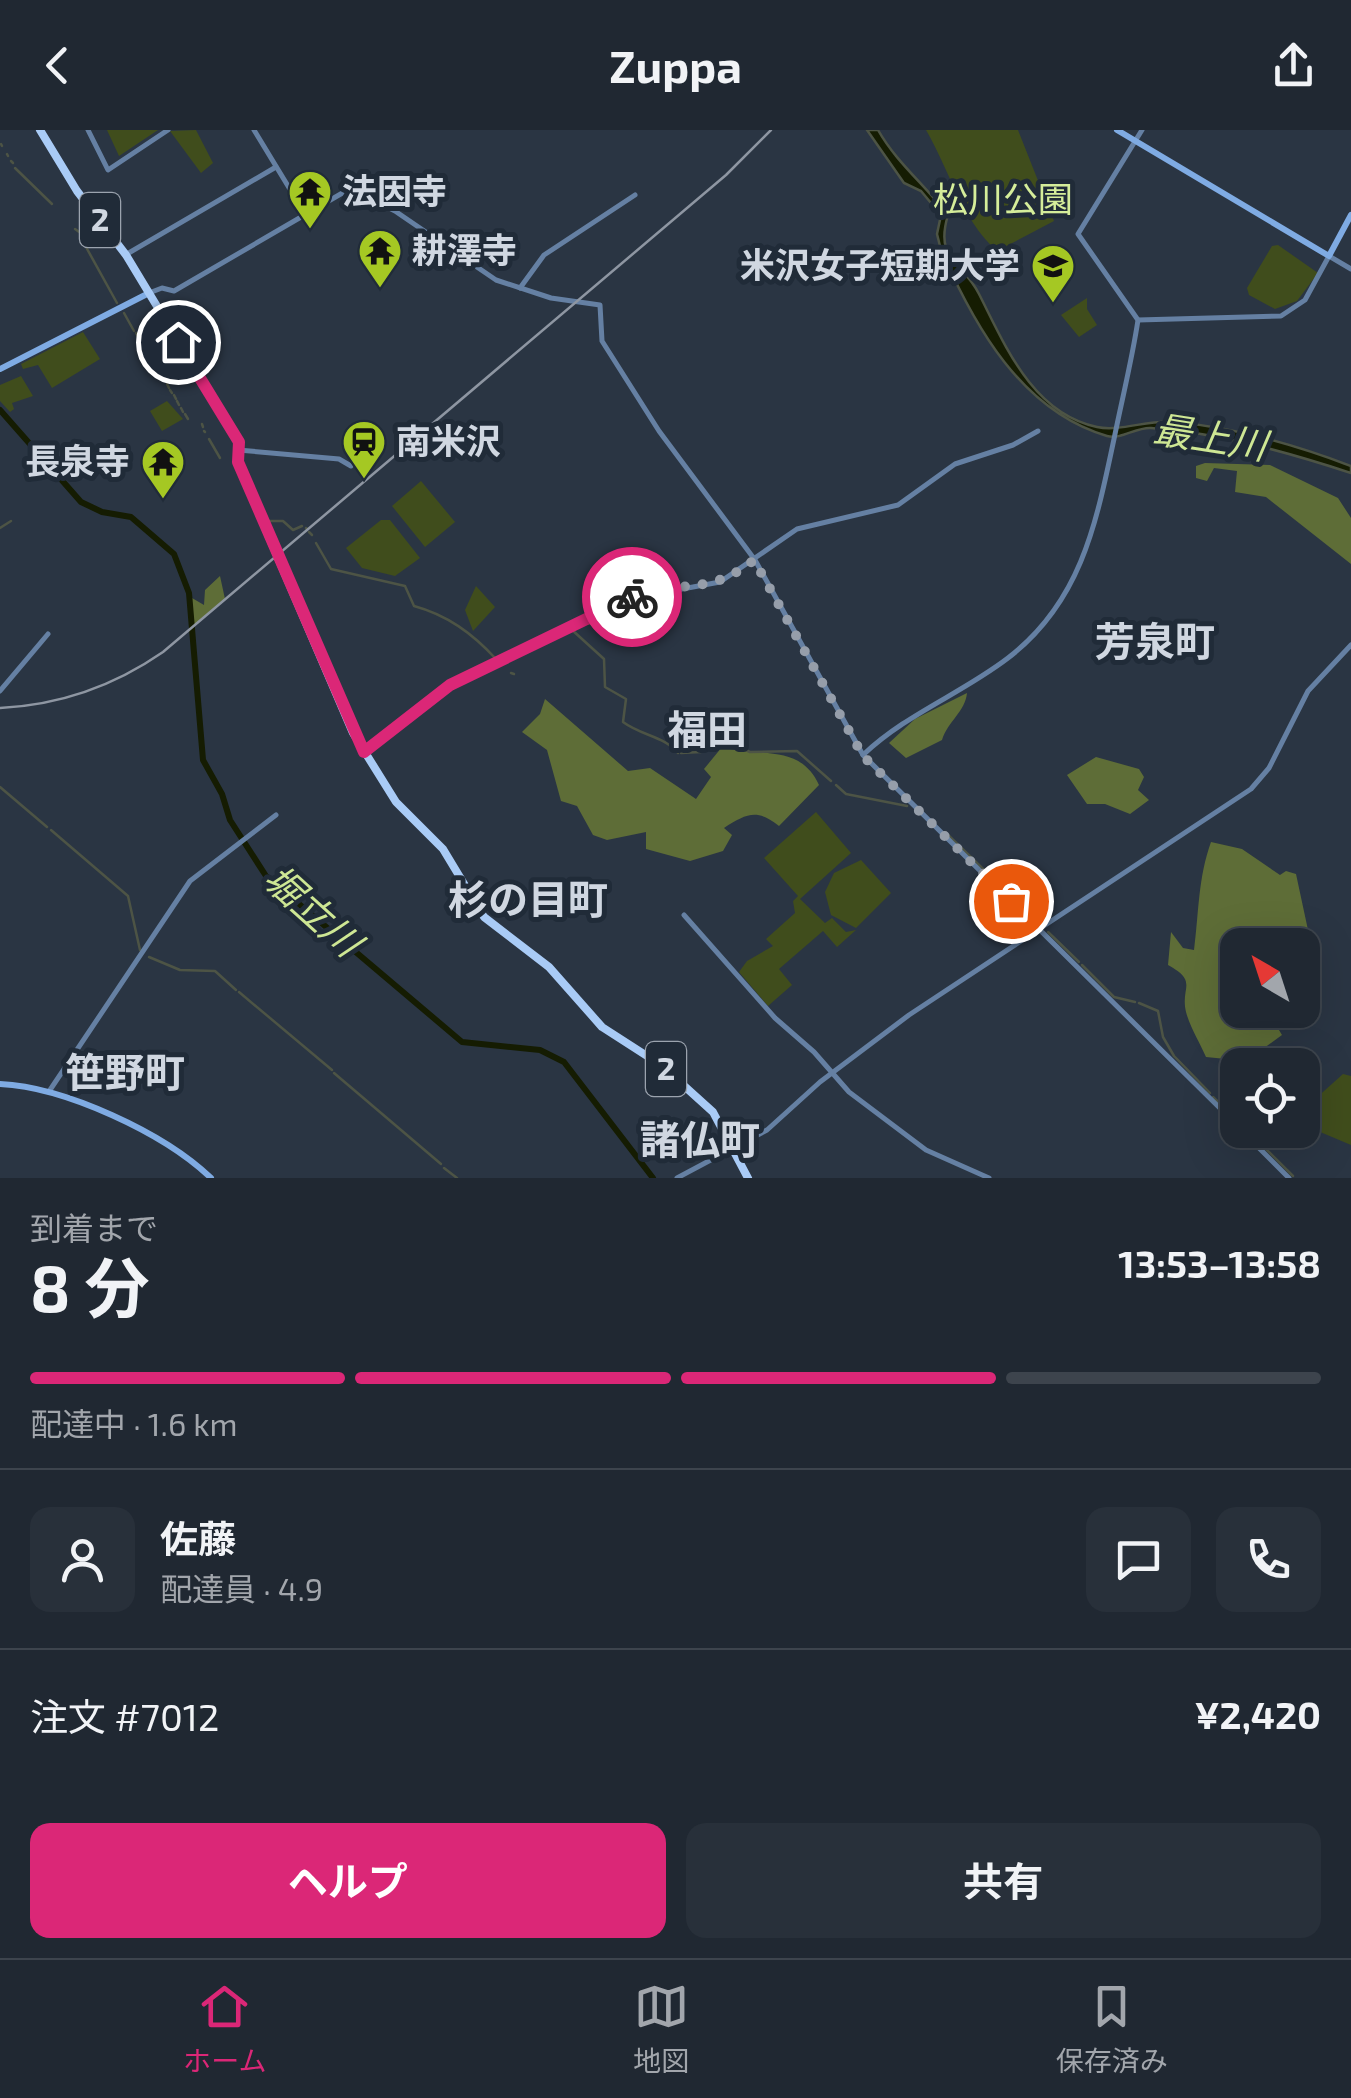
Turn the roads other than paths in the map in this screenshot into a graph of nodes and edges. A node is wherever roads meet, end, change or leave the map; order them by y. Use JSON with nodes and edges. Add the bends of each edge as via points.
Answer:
{"nodes":[{"id":1,"x":40,"y":130,"type":"edge"},
{"id":2,"x":88,"y":130,"type":"edge"},
{"id":3,"x":168,"y":130,"type":"edge"},
{"id":4,"x":254,"y":130,"type":"edge"},
{"id":5,"x":1117,"y":130,"type":"edge"},
{"id":6,"x":1142,"y":130,"type":"edge"},
{"id":7,"x":1135,"y":141,"type":"junction"},
{"id":8,"x":276,"y":167,"type":"junction"},
{"id":9,"x":635,"y":195,"type":"dead end"},
{"id":10,"x":304,"y":214,"type":"junction"},
{"id":11,"x":1351,"y":215,"type":"edge"},
{"id":12,"x":126,"y":255,"type":"junction"},
{"id":13,"x":1328,"y":256,"type":"junction"},
{"id":14,"x":1351,"y":269,"type":"edge"},
{"id":15,"x":520,"y":288,"type":"junction"},
{"id":16,"x":149,"y":293,"type":"junction"},
{"id":17,"x":1138,"y":320,"type":"junction"},
{"id":18,"x":0,"y":369,"type":"edge"},
{"id":19,"x":1038,"y":431,"type":"dead end"},
{"id":20,"x":238,"y":450,"type":"junction"},
{"id":21,"x":351,"y":466,"type":"dead end"},
{"id":22,"x":754,"y":560,"type":"junction"},
{"id":23,"x":48,"y":634,"type":"dead end"},
{"id":24,"x":1351,"y":645,"type":"edge"},
{"id":25,"x":0,"y":690,"type":"edge"},
{"id":26,"x":364,"y":752,"type":"junction"},
{"id":27,"x":863,"y":756,"type":"junction"},
{"id":28,"x":276,"y":814,"type":"dead end"},
{"id":29,"x":684,"y":914,"type":"dead end"},
{"id":30,"x":1039,"y":928,"type":"junction"},
{"id":31,"x":832,"y":1073,"type":"junction"},
{"id":32,"x":0,"y":1084,"type":"edge"},
{"id":33,"x":50,"y":1090,"type":"junction"},
{"id":34,"x":1220,"y":1109,"type":"edge"},
{"id":35,"x":1259,"y":1148,"type":"edge"},
{"id":36,"x":735,"y":1149,"type":"junction"},
{"id":37,"x":1281,"y":1170,"type":"junction"},
{"id":38,"x":749,"y":1176,"type":"edge"},
{"id":39,"x":211,"y":1178,"type":"edge"},
{"id":40,"x":677,"y":1178,"type":"edge"},
{"id":41,"x":989,"y":1178,"type":"edge"},
{"id":42,"x":1272,"y":1178,"type":"edge"},
{"id":43,"x":1289,"y":1178,"type":"edge"}],
"edges":[{"from":1,"to":12,"type":"main road","number":"2"},
{"from":2,"to":3,"type":"street","via":[[108,170]]},
{"from":4,"to":8,"type":"street"},
{"from":5,"to":7,"type":"main road"},
{"from":6,"to":7,"type":"street"},
{"from":7,"to":13,"type":"main road"},
{"from":7,"to":17,"type":"street","via":[[1078,234]]},
{"from":8,"to":10,"type":"street"},
{"from":8,"to":12,"type":"street"},
{"from":9,"to":15,"type":"street","via":[[544,255]]},
{"from":10,"to":15,"type":"street","via":[[354,189],[490,276]]},
{"from":10,"to":16,"type":"street","via":[[174,291]]},
{"from":11,"to":13,"type":"main road"},
{"from":12,"to":16,"type":"main road","number":"2"},
{"from":13,"to":14,"type":"street"},
{"from":13,"to":17,"type":"street","via":[[1305,300],[1281,316]]},
{"from":15,"to":22,"type":"street","via":[[600,304],[602,341]]},
{"from":16,"to":18,"type":"main road"},
{"from":16,"to":20,"type":"main road","number":"2"},
{"from":17,"to":27,"type":"street","via":[[1090,546],[1072,586],[1010,656],[902,722]]},
{"from":19,"to":22,"type":"street","via":[[955,464],[898,505],[797,528]]},
{"from":20,"to":21,"type":"street","via":[[339,459]]},
{"from":20,"to":26,"type":"main road","number":"2","via":[[241,472]]},
{"from":22,"to":26,"type":"street","via":[[706,586],[635,596],[465,677]]},
{"from":22,"to":27,"type":"street"},
{"from":23,"to":25,"type":"street"},
{"from":24,"to":30,"type":"street","via":[[1308,691],[1256,784]]},
{"from":26,"to":36,"type":"main road","number":"2","via":[[400,808],[442,849],[484,917],[549,967],[602,1027],[702,1100]]},
{"from":27,"to":30,"type":"street"},
{"from":28,"to":33,"type":"street","via":[[190,881]]},
{"from":29,"to":31,"type":"street"},
{"from":30,"to":31,"type":"street"},
{"from":30,"to":34,"type":"street"},
{"from":31,"to":36,"type":"street"},
{"from":31,"to":41,"type":"street","via":[[926,1150]]},
{"from":32,"to":33,"type":"main road"},
{"from":33,"to":39,"type":"main road","via":[[190,1159]]},
{"from":35,"to":37,"type":"street"},
{"from":36,"to":38,"type":"main road","number":"2"},
{"from":36,"to":40,"type":"street"},
{"from":37,"to":42,"type":"street"},
{"from":37,"to":43,"type":"street"}]}
